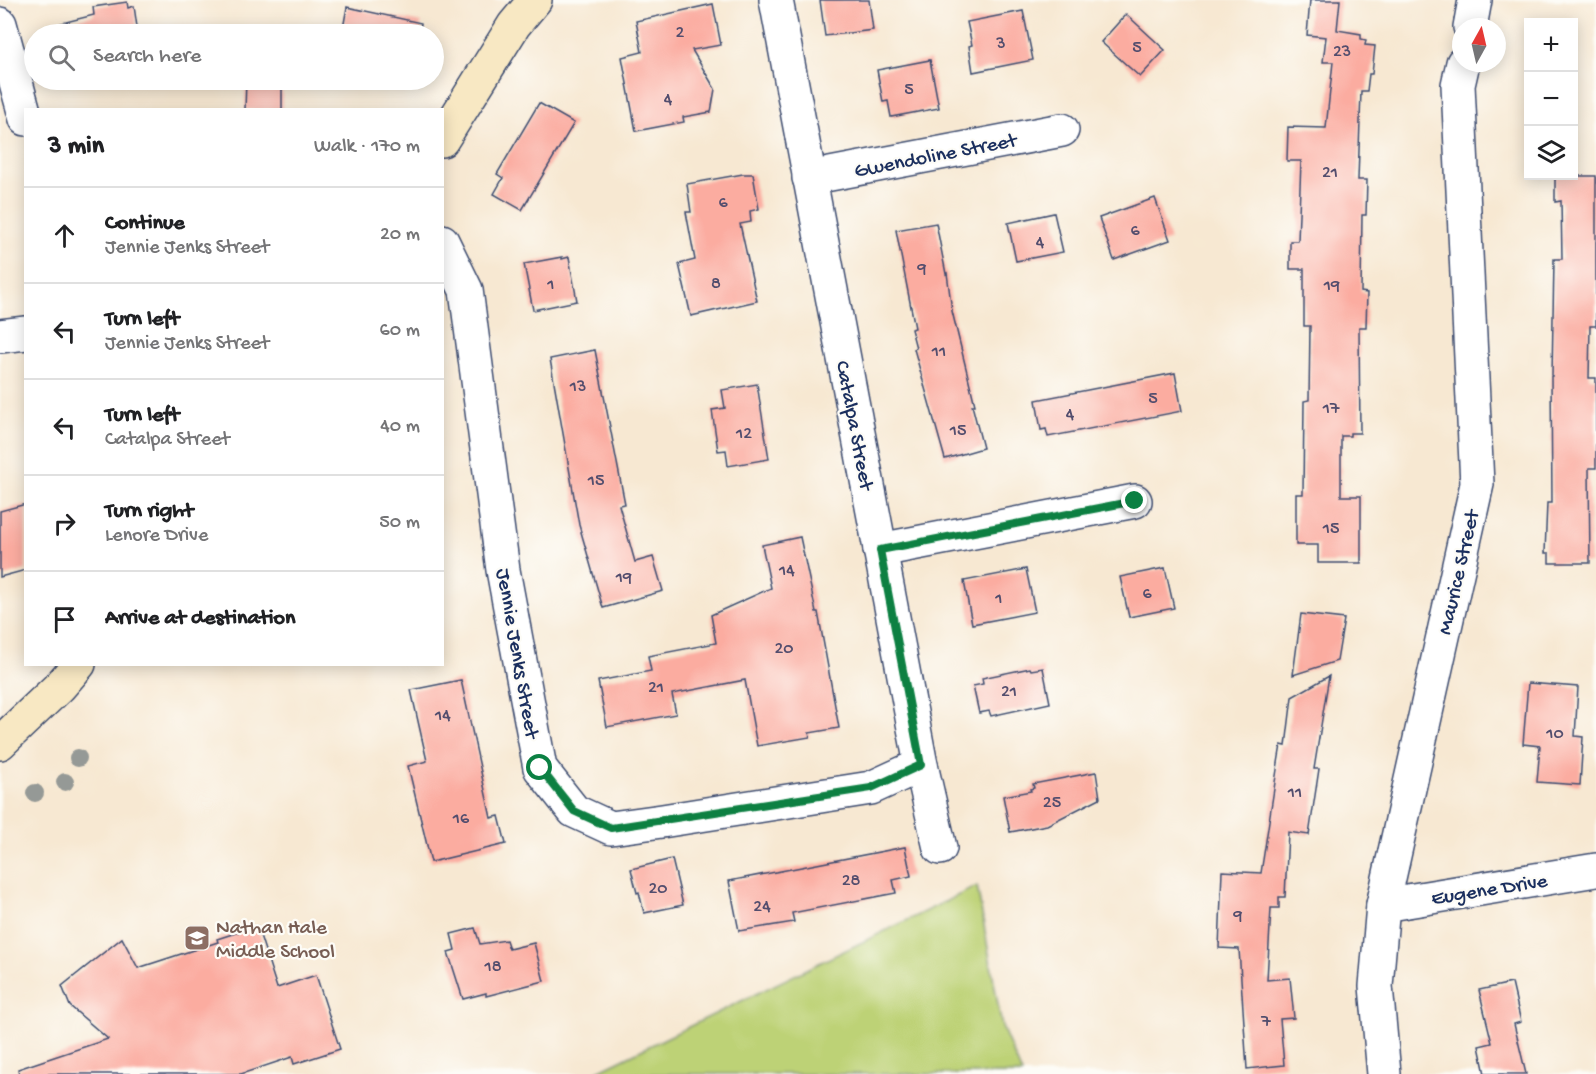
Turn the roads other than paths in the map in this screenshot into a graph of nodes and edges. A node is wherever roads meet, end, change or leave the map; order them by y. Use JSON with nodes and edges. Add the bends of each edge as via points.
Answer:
{"nodes":[{"id":1,"x":535,"y":0,"type":"edge"},
{"id":2,"x":776,"y":0,"type":"edge"},
{"id":3,"x":1475,"y":0,"type":"edge"},
{"id":4,"x":1472,"y":18,"type":"edge"},
{"id":5,"x":0,"y":24,"type":"edge"},
{"id":6,"x":1461,"y":72,"type":"edge"},
{"id":7,"x":24,"y":113,"type":"edge"},
{"id":8,"x":1062,"y":130,"type":"dead end"},
{"id":9,"x":444,"y":137,"type":"edge"},
{"id":10,"x":809,"y":178,"type":"junction"},
{"id":11,"x":444,"y":245,"type":"edge"},
{"id":12,"x":24,"y":333,"type":"edge"},
{"id":13,"x":0,"y":336,"type":"edge"},
{"id":14,"x":1135,"y":501,"type":"dead end"},
{"id":15,"x":880,"y":550,"type":"junction"},
{"id":16,"x":77,"y":666,"type":"edge"},
{"id":17,"x":0,"y":743,"type":"edge"},
{"id":18,"x":921,"y":765,"type":"junction"},
{"id":19,"x":940,"y":848,"type":"dead end"},
{"id":20,"x":1596,"y":870,"type":"edge"},
{"id":21,"x":1383,"y":905,"type":"junction"},
{"id":22,"x":1384,"y":1074,"type":"edge"}],
"edges":[{"from":1,"to":9,"type":"main road","via":[[514,25]]},
{"from":2,"to":10,"type":"street","name":"Catalpa Street"},
{"from":3,"to":4,"type":"street"},
{"from":5,"to":7,"type":"street"},
{"from":6,"to":21,"type":"street","name":"Maurice Street","via":[[1458,86],[1477,484]]},
{"from":8,"to":10,"type":"street","name":"Gwendoline Street"},
{"from":10,"to":15,"type":"street","name":"Catalpa Street"},
{"from":11,"to":18,"type":"street","name":"Jennie Jenks Street","via":[[466,290],[503,570],[540,768],[574,811],[611,828],[663,822],[871,788]]},
{"from":12,"to":13,"type":"street"},
{"from":14,"to":15,"type":"street"},
{"from":15,"to":18,"type":"street","name":"Catalpa Street"},
{"from":16,"to":17,"type":"main road"},
{"from":18,"to":19,"type":"street","name":"Catalpa Street"},
{"from":20,"to":21,"type":"street","name":"Eugene Drive"},
{"from":21,"to":22,"type":"street","name":"Maurice Street","via":[[1376,986]]}]}
